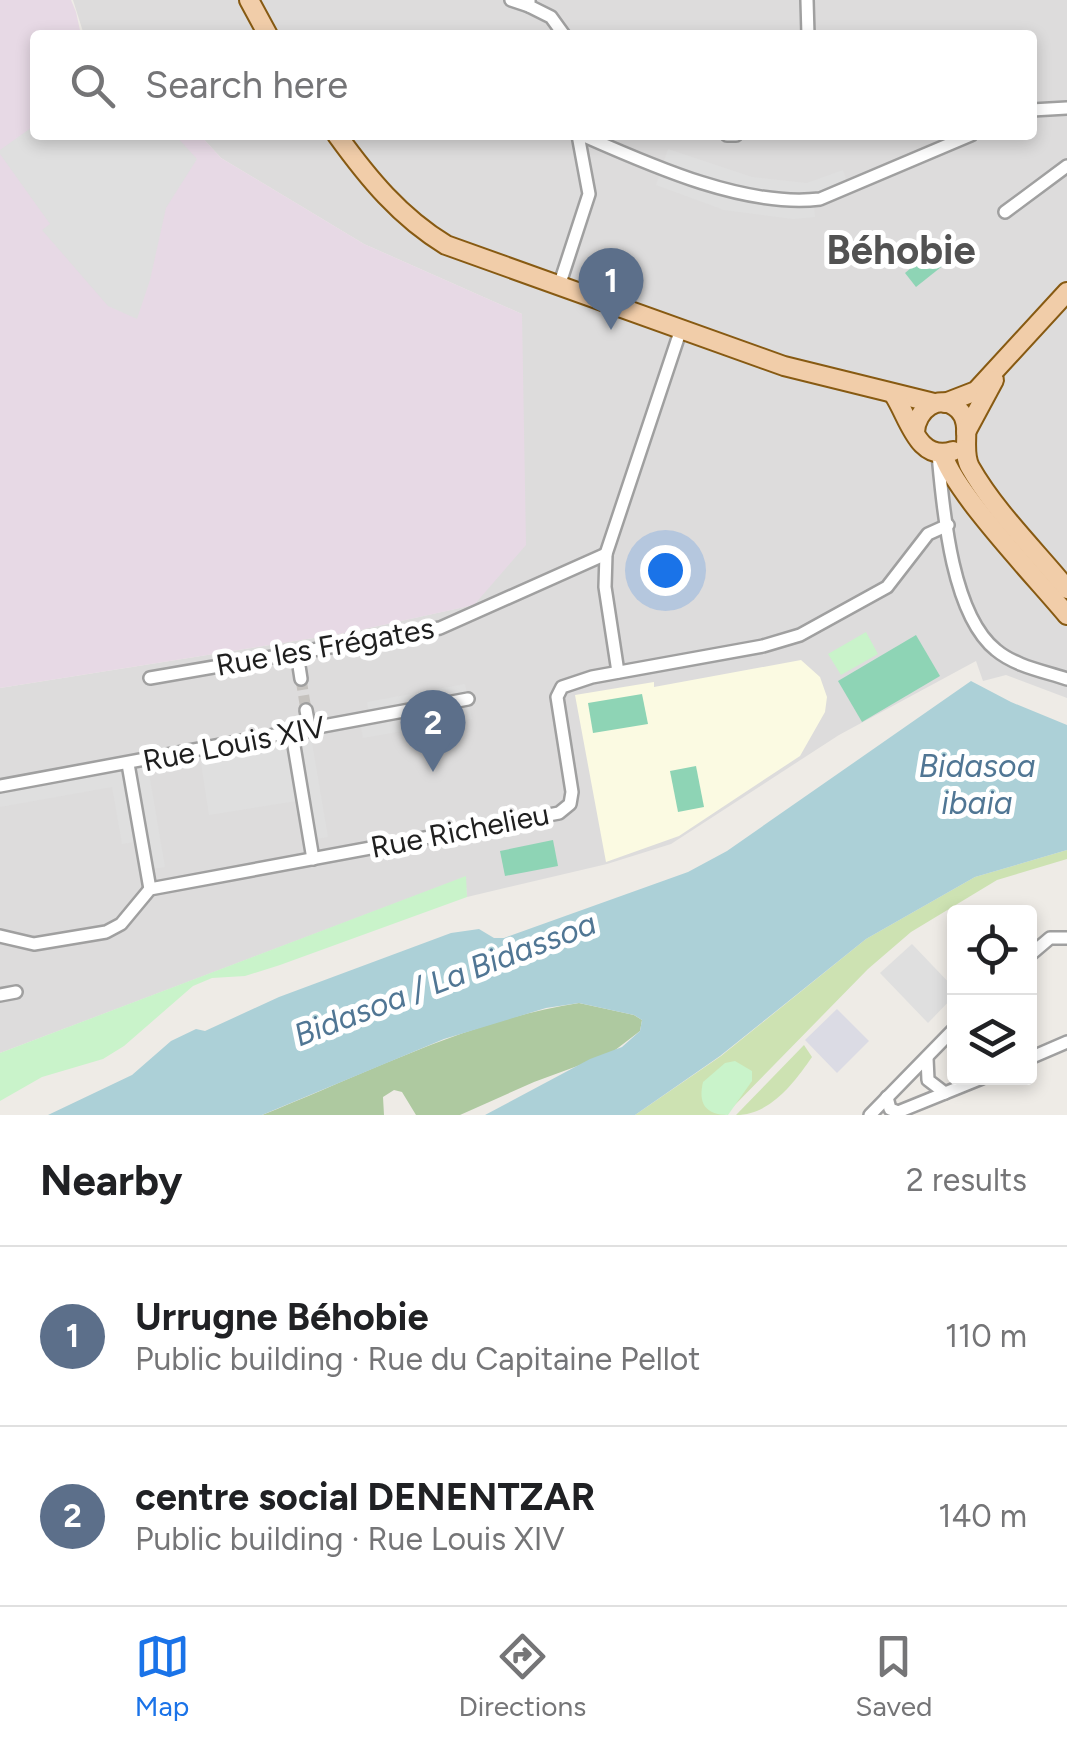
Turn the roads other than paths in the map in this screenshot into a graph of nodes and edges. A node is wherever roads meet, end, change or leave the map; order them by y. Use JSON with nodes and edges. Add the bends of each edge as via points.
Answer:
{"nodes":[{"id":1,"x":511,"y":0,"type":"edge"},
{"id":2,"x":807,"y":0,"type":"edge"},
{"id":3,"x":256,"y":2,"type":"edge"},
{"id":4,"x":529,"y":3,"type":"edge"},
{"id":5,"x":266,"y":30,"type":"edge"},
{"id":6,"x":560,"y":30,"type":"edge"},
{"id":7,"x":808,"y":30,"type":"edge"},
{"id":8,"x":1067,"y":108,"type":"edge"},
{"id":9,"x":1037,"y":110,"type":"edge"},
{"id":10,"x":341,"y":140,"type":"edge"},
{"id":11,"x":581,"y":140,"type":"edge"},
{"id":12,"x":592,"y":140,"type":"edge"},
{"id":13,"x":959,"y":140,"type":"edge"},
{"id":14,"x":1067,"y":166,"type":"edge"},
{"id":15,"x":1005,"y":212,"type":"dead end"},
{"id":16,"x":559,"y":286,"type":"junction"},
{"id":17,"x":1067,"y":292,"type":"edge"},
{"id":18,"x":680,"y":329,"type":"junction"},
{"id":19,"x":1000,"y":369,"type":"junction"},
{"id":20,"x":894,"y":395,"type":"junction"},
{"id":21,"x":940,"y":403,"type":"junction"},
{"id":22,"x":916,"y":432,"type":"junction"},
{"id":23,"x":965,"y":436,"type":"junction"},
{"id":24,"x":941,"y":454,"type":"junction"},
{"id":25,"x":948,"y":524,"type":"junction"},
{"id":26,"x":606,"y":554,"type":"junction"},
{"id":27,"x":1067,"y":590,"type":"edge"},
{"id":28,"x":1067,"y":616,"type":"edge"},
{"id":29,"x":298,"y":653,"type":"junction"},
{"id":30,"x":618,"y":672,"type":"junction"},
{"id":31,"x":150,"y":678,"type":"dead end"},
{"id":32,"x":301,"y":679,"type":"tunnel mouth"},
{"id":33,"x":1067,"y":679,"type":"edge"},
{"id":34,"x":468,"y":699,"type":"dead end"},
{"id":35,"x":306,"y":710,"type":"tunnel mouth"},
{"id":36,"x":310,"y":731,"type":"junction"},
{"id":37,"x":292,"y":734,"type":"junction"},
{"id":38,"x":128,"y":764,"type":"junction"},
{"id":39,"x":0,"y":786,"type":"edge"},
{"id":40,"x":314,"y":859,"type":"junction"},
{"id":41,"x":150,"y":889,"type":"junction"},
{"id":42,"x":0,"y":936,"type":"edge"},
{"id":43,"x":1067,"y":938,"type":"edge"},
{"id":44,"x":1037,"y":949,"type":"edge"},
{"id":45,"x":16,"y":992,"type":"dead end"},
{"id":46,"x":0,"y":995,"type":"edge"},
{"id":47,"x":947,"y":1036,"type":"edge"},
{"id":48,"x":1067,"y":1042,"type":"edge"},
{"id":49,"x":1037,"y":1055,"type":"edge"},
{"id":50,"x":926,"y":1058,"type":"junction"},
{"id":51,"x":965,"y":1085,"type":"edge"},
{"id":52,"x":945,"y":1093,"type":"junction"},
{"id":53,"x":887,"y":1098,"type":"junction"},
{"id":54,"x":870,"y":1115,"type":"edge"}],
"edges":[{"from":1,"to":4,"type":"street"},
{"from":2,"to":7,"type":"street"},
{"from":3,"to":5,"type":"main road"},
{"from":4,"to":6,"type":"street"},
{"from":8,"to":9,"type":"street"},
{"from":10,"to":16,"type":"main road","via":[[383,194],[432,236]]},
{"from":11,"to":16,"type":"street","via":[[589,194]]},
{"from":12,"to":13,"type":"street","via":[[726,188],[800,201],[820,199]]},
{"from":14,"to":15,"type":"street"},
{"from":16,"to":18,"type":"main road"},
{"from":17,"to":19,"type":"main road"},
{"from":18,"to":20,"type":"main road"},
{"from":18,"to":26,"type":"street"},
{"from":19,"to":21,"type":"main road","via":[[976,391]]},
{"from":19,"to":23,"type":"main road"},
{"from":20,"to":21,"type":"main road"},
{"from":20,"to":22,"type":"main road"},
{"from":21,"to":22,"type":"main road","via":[[922,411]]},
{"from":21,"to":23,"type":"main road","via":[[959,410]]},
{"from":22,"to":24,"type":"main road","via":[[922,446]]},
{"from":23,"to":24,"type":"main road"},
{"from":23,"to":27,"type":"main road","via":[[964,457],[978,480]]},
{"from":24,"to":25,"type":"street"},
{"from":24,"to":28,"type":"main road"},
{"from":25,"to":30,"type":"street","name":"Rue Richelieu","via":[[928,534],[887,587],[800,635]]},
{"from":25,"to":33,"type":"street","via":[[963,596],[982,636],[1009,659]]},
{"from":26,"to":29,"type":"street","name":"Rue les Frégates","via":[[440,628]]},
{"from":26,"to":30,"type":"street"},
{"from":29,"to":31,"type":"street","name":"Rue les Frégates"},
{"from":29,"to":32,"type":"street"},
{"from":30,"to":40,"type":"street","name":"Rue Richelieu","via":[[562,687],[557,698],[572,792],[564,810]]},
{"from":34,"to":36,"type":"street","name":"Rue Louis XIV"},
{"from":35,"to":36,"type":"street"},
{"from":36,"to":37,"type":"street","name":"Rue Louis XIV"},
{"from":37,"to":38,"type":"street","name":"Rue Louis XIV"},
{"from":37,"to":40,"type":"street"},
{"from":38,"to":39,"type":"street","name":"Rue Louis XIV"},
{"from":38,"to":41,"type":"street"},
{"from":40,"to":41,"type":"street","name":"Rue Richelieu"},
{"from":41,"to":42,"type":"street","via":[[106,932],[34,944]]},
{"from":43,"to":44,"type":"street","via":[[1050,938]]},
{"from":45,"to":46,"type":"street"},
{"from":47,"to":50,"type":"street"},
{"from":48,"to":49,"type":"street"},
{"from":50,"to":52,"type":"street","via":[[928,1080]]},
{"from":50,"to":53,"type":"street"},
{"from":51,"to":52,"type":"street"},
{"from":52,"to":53,"type":"street","via":[[898,1112]]},
{"from":53,"to":54,"type":"street"}]}
